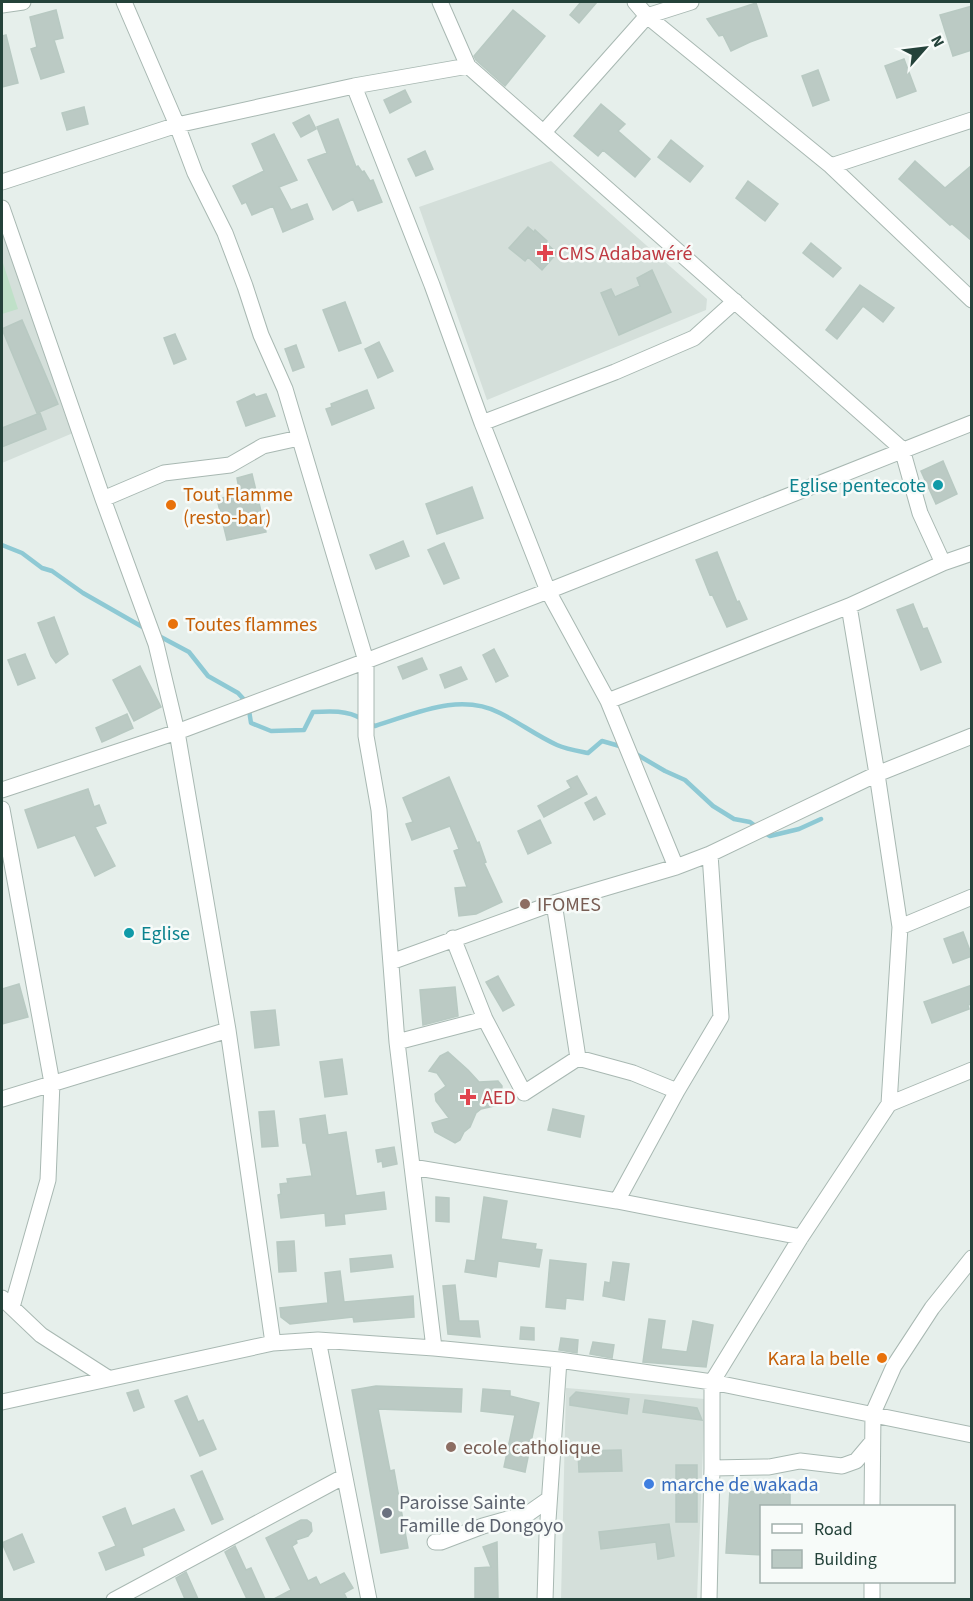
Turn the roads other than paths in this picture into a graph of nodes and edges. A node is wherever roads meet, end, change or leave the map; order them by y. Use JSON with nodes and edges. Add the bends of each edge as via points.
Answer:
{"nodes":[{"id":1,"x":23,"y":2,"type":"edge"},
{"id":2,"x":124,"y":2,"type":"edge"},
{"id":3,"x":440,"y":2,"type":"edge"},
{"id":4,"x":635,"y":2,"type":"edge"},
{"id":5,"x":692,"y":2,"type":"edge"},
{"id":6,"x":2,"y":5,"type":"edge"},
{"id":7,"x":647,"y":16,"type":"junction"},
{"id":8,"x":468,"y":66,"type":"junction"},
{"id":9,"x":354,"y":86,"type":"junction"},
{"id":10,"x":972,"y":120,"type":"edge"},
{"id":11,"x":177,"y":125,"type":"junction"},
{"id":12,"x":544,"y":132,"type":"junction"},
{"id":13,"x":831,"y":166,"type":"junction"},
{"id":14,"x":2,"y":182,"type":"edge"},
{"id":15,"x":2,"y":208,"type":"edge"},
{"id":16,"x":972,"y":300,"type":"edge"},
{"id":17,"x":735,"y":301,"type":"junction"},
{"id":18,"x":482,"y":423,"type":"junction"},
{"id":19,"x":972,"y":423,"type":"edge"},
{"id":20,"x":299,"y":438,"type":"junction"},
{"id":21,"x":902,"y":449,"type":"junction"},
{"id":22,"x":103,"y":499,"type":"junction"},
{"id":23,"x":972,"y":553,"type":"edge"},
{"id":24,"x":943,"y":563,"type":"junction"},
{"id":25,"x":548,"y":591,"type":"junction"},
{"id":26,"x":849,"y":606,"type":"junction"},
{"id":27,"x":366,"y":661,"type":"junction"},
{"id":28,"x":608,"y":701,"type":"junction"},
{"id":29,"x":177,"y":732,"type":"junction"},
{"id":30,"x":972,"y":736,"type":"edge"},
{"id":31,"x":877,"y":774,"type":"junction"},
{"id":32,"x":2,"y":790,"type":"edge"},
{"id":33,"x":2,"y":809,"type":"edge"},
{"id":34,"x":710,"y":854,"type":"junction"},
{"id":35,"x":676,"y":867,"type":"junction"},
{"id":36,"x":972,"y":897,"type":"edge"},
{"id":37,"x":554,"y":903,"type":"junction"},
{"id":38,"x":900,"y":927,"type":"junction"},
{"id":39,"x":453,"y":938,"type":"junction"},
{"id":40,"x":391,"y":962,"type":"junction"},
{"id":41,"x":485,"y":1019,"type":"junction"},
{"id":42,"x":228,"y":1030,"type":"junction"},
{"id":43,"x":397,"y":1042,"type":"junction"},
{"id":44,"x":578,"y":1058,"type":"junction"},
{"id":45,"x":972,"y":1070,"type":"edge"},
{"id":46,"x":52,"y":1083,"type":"junction"},
{"id":47,"x":677,"y":1091,"type":"junction"},
{"id":48,"x":2,"y":1099,"type":"edge"},
{"id":49,"x":889,"y":1104,"type":"junction"},
{"id":50,"x":412,"y":1167,"type":"junction"},
{"id":51,"x":616,"y":1201,"type":"junction"},
{"id":52,"x":801,"y":1237,"type":"junction"},
{"id":53,"x":972,"y":1258,"type":"edge"},
{"id":54,"x":7,"y":1302,"type":"edge"},
{"id":55,"x":318,"y":1340,"type":"junction"},
{"id":56,"x":273,"y":1343,"type":"junction"},
{"id":57,"x":434,"y":1348,"type":"junction"},
{"id":58,"x":559,"y":1360,"type":"junction"},
{"id":59,"x":108,"y":1378,"type":"junction"},
{"id":60,"x":712,"y":1382,"type":"junction"},
{"id":61,"x":2,"y":1402,"type":"edge"},
{"id":62,"x":873,"y":1413,"type":"junction"},
{"id":63,"x":972,"y":1435,"type":"edge"},
{"id":64,"x":872,"y":1442,"type":"junction"},
{"id":65,"x":712,"y":1468,"type":"junction"},
{"id":66,"x":343,"y":1477,"type":"junction"},
{"id":67,"x":549,"y":1499,"type":"junction"},
{"id":68,"x":872,"y":1505,"type":"edge"},
{"id":69,"x":435,"y":1542,"type":"dead end"},
{"id":70,"x":872,"y":1583,"type":"edge"},
{"id":71,"x":114,"y":1599,"type":"edge"},
{"id":72,"x":369,"y":1599,"type":"edge"},
{"id":73,"x":545,"y":1599,"type":"edge"},
{"id":74,"x":709,"y":1599,"type":"edge"},
{"id":75,"x":872,"y":1599,"type":"edge"}],
"edges":[{"from":1,"to":6,"type":"street"},
{"from":2,"to":11,"type":"street"},
{"from":3,"to":8,"type":"street"},
{"from":4,"to":7,"type":"street"},
{"from":5,"to":7,"type":"street"},
{"from":7,"to":12,"type":"street"},
{"from":7,"to":13,"type":"street"},
{"from":8,"to":9,"type":"street"},
{"from":8,"to":12,"type":"street"},
{"from":9,"to":11,"type":"street"},
{"from":9,"to":18,"type":"street"},
{"from":10,"to":13,"type":"street"},
{"from":11,"to":14,"type":"street"},
{"from":11,"to":20,"type":"street","via":[[195,173],[225,233],[285,389]]},
{"from":12,"to":17,"type":"street"},
{"from":13,"to":16,"type":"street"},
{"from":15,"to":22,"type":"street"},
{"from":17,"to":18,"type":"street","via":[[694,338]]},
{"from":17,"to":21,"type":"street"},
{"from":18,"to":25,"type":"street"},
{"from":19,"to":21,"type":"street"},
{"from":20,"to":22,"type":"street","via":[[263,446],[230,465],[164,473]]},
{"from":20,"to":27,"type":"street"},
{"from":21,"to":24,"type":"street","via":[[920,513]]},
{"from":21,"to":25,"type":"street"},
{"from":22,"to":29,"type":"street","via":[[150,625]]},
{"from":23,"to":24,"type":"street"},
{"from":24,"to":26,"type":"street"},
{"from":25,"to":27,"type":"street"},
{"from":25,"to":28,"type":"street"},
{"from":26,"to":28,"type":"street"},
{"from":26,"to":31,"type":"street"},
{"from":27,"to":29,"type":"street"},
{"from":27,"to":40,"type":"street","via":[[366,736],[379,810]]},
{"from":28,"to":35,"type":"street"},
{"from":29,"to":32,"type":"street"},
{"from":29,"to":42,"type":"street"},
{"from":30,"to":31,"type":"street"},
{"from":31,"to":34,"type":"street"},
{"from":31,"to":38,"type":"street"},
{"from":33,"to":46,"type":"street"},
{"from":34,"to":35,"type":"street"},
{"from":34,"to":47,"type":"street","via":[[721,1017]]},
{"from":35,"to":37,"type":"street"},
{"from":36,"to":38,"type":"street"},
{"from":37,"to":39,"type":"street"},
{"from":37,"to":44,"type":"street"},
{"from":38,"to":49,"type":"street"},
{"from":39,"to":40,"type":"street"},
{"from":39,"to":41,"type":"street"},
{"from":40,"to":43,"type":"street"},
{"from":41,"to":43,"type":"street"},
{"from":41,"to":44,"type":"street","via":[[524,1093]]},
{"from":42,"to":46,"type":"street"},
{"from":42,"to":56,"type":"street"},
{"from":43,"to":50,"type":"street"},
{"from":44,"to":47,"type":"street","via":[[633,1072]]},
{"from":45,"to":49,"type":"street"},
{"from":46,"to":48,"type":"street"},
{"from":46,"to":54,"type":"street","via":[[48,1180]]},
{"from":47,"to":51,"type":"street"},
{"from":49,"to":52,"type":"street"},
{"from":50,"to":51,"type":"street"},
{"from":50,"to":57,"type":"street"},
{"from":51,"to":52,"type":"street"},
{"from":52,"to":60,"type":"street"},
{"from":53,"to":62,"type":"street","via":[[932,1308],[894,1366]]},
{"from":54,"to":59,"type":"street","via":[[40,1335]]},
{"from":55,"to":56,"type":"street"},
{"from":55,"to":57,"type":"street"},
{"from":55,"to":66,"type":"street"},
{"from":56,"to":59,"type":"street"},
{"from":57,"to":58,"type":"street"},
{"from":58,"to":60,"type":"street"},
{"from":58,"to":67,"type":"street"},
{"from":59,"to":61,"type":"street"},
{"from":60,"to":62,"type":"street"},
{"from":60,"to":65,"type":"street"},
{"from":62,"to":63,"type":"street"},
{"from":62,"to":64,"type":"street"},
{"from":64,"to":65,"type":"street","via":[[856,1461],[842,1466],[800,1461],[769,1467]]},
{"from":64,"to":68,"type":"street"},
{"from":65,"to":74,"type":"street"},
{"from":66,"to":71,"type":"street"},
{"from":66,"to":72,"type":"street"},
{"from":67,"to":69,"type":"street","via":[[529,1513]]},
{"from":67,"to":73,"type":"street"},
{"from":70,"to":75,"type":"street"}]}
